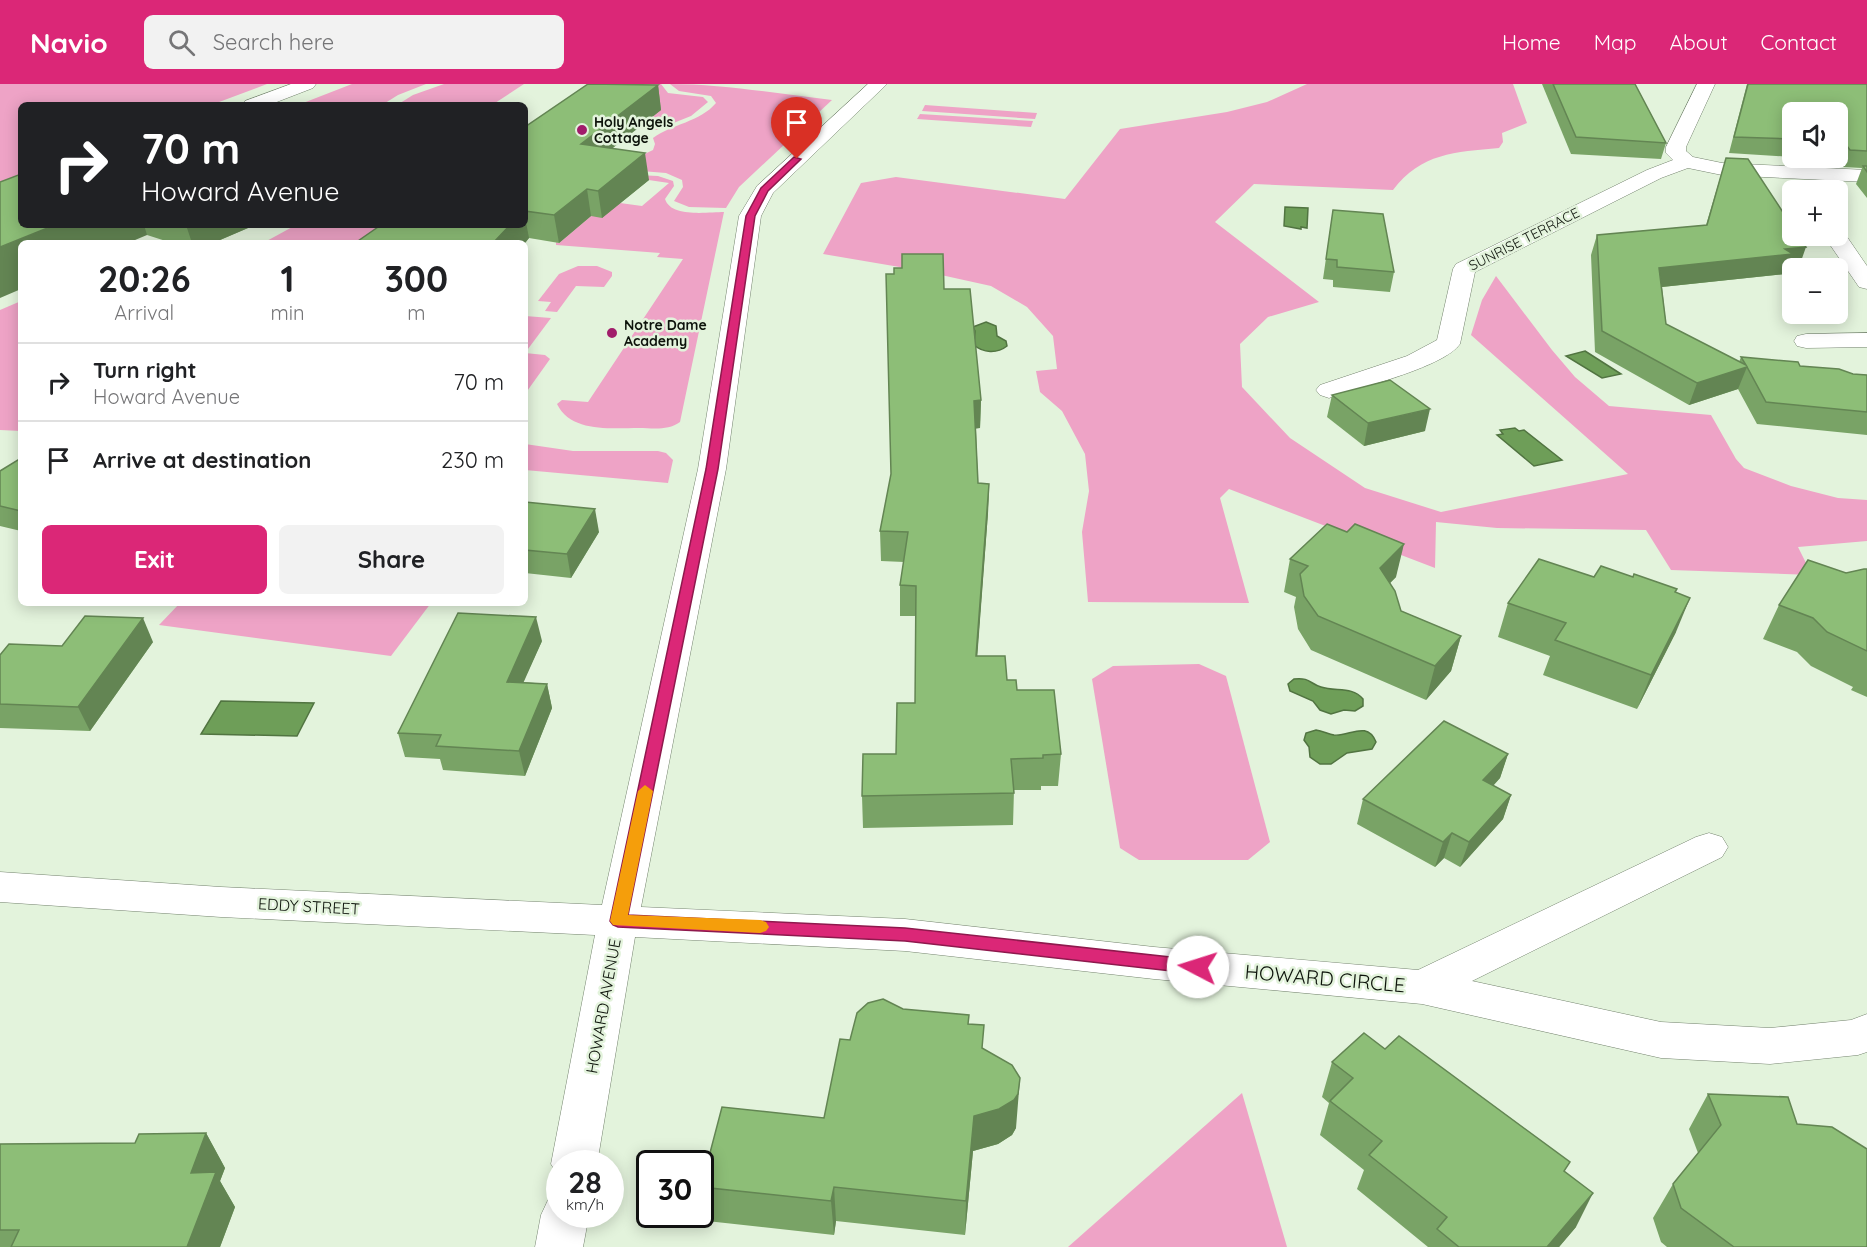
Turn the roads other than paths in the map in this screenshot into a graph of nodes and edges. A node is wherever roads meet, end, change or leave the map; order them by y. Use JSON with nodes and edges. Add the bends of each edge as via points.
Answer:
{"nodes":[{"id":1,"x":307,"y":84,"type":"edge"},
{"id":2,"x":878,"y":84,"type":"edge"},
{"id":3,"x":1706,"y":84,"type":"edge"},
{"id":4,"x":260,"y":102,"type":"edge"},
{"id":5,"x":1687,"y":162,"type":"junction"},
{"id":6,"x":1791,"y":173,"type":"junction"},
{"id":7,"x":1867,"y":176,"type":"edge"},
{"id":8,"x":1796,"y":180,"type":"edge"},
{"id":9,"x":1843,"y":246,"type":"edge"},
{"id":10,"x":1867,"y":282,"type":"edge"},
{"id":11,"x":1806,"y":340,"type":"dead end"},
{"id":12,"x":1867,"y":340,"type":"edge"},
{"id":13,"x":1329,"y":390,"type":"dead end"},
{"id":14,"x":1709,"y":847,"type":"dead end"},
{"id":15,"x":0,"y":887,"type":"edge"},
{"id":16,"x":618,"y":921,"type":"junction"},
{"id":17,"x":1422,"y":987,"type":"junction"},
{"id":18,"x":1867,"y":1032,"type":"edge"},
{"id":19,"x":577,"y":1150,"type":"edge"},
{"id":20,"x":563,"y":1228,"type":"edge"},
{"id":21,"x":559,"y":1247,"type":"edge"}],
"edges":[{"from":1,"to":4,"type":"street"},
{"from":2,"to":16,"type":"street","name":"HOWARD AVENUE","via":[[764,190],[750,216],[712,469]]},
{"from":3,"to":5,"type":"street","via":[[1676,147],[1676,153]]},
{"from":5,"to":6,"type":"street","via":[[1722,170]]},
{"from":5,"to":13,"type":"street","name":"SUNRISE TERRACE","via":[[1654,174],[1464,269],[1448,344],[1416,361]]},
{"from":6,"to":7,"type":"street"},
{"from":6,"to":8,"type":"street"},
{"from":9,"to":10,"type":"street"},
{"from":11,"to":12,"type":"street"},
{"from":14,"to":17,"type":"street","name":"HOWARD CIRCLE"},
{"from":15,"to":16,"type":"street","name":"EDDY STREET"},
{"from":16,"to":17,"type":"street","name":"HOWARD CIRCLE","via":[[905,935]]},
{"from":16,"to":19,"type":"street","name":"HOWARD AVENUE"},
{"from":17,"to":18,"type":"street","name":"HOWARD CIRCLE","via":[[1661,1040],[1770,1046],[1858,1037]]},
{"from":20,"to":21,"type":"street"}]}
